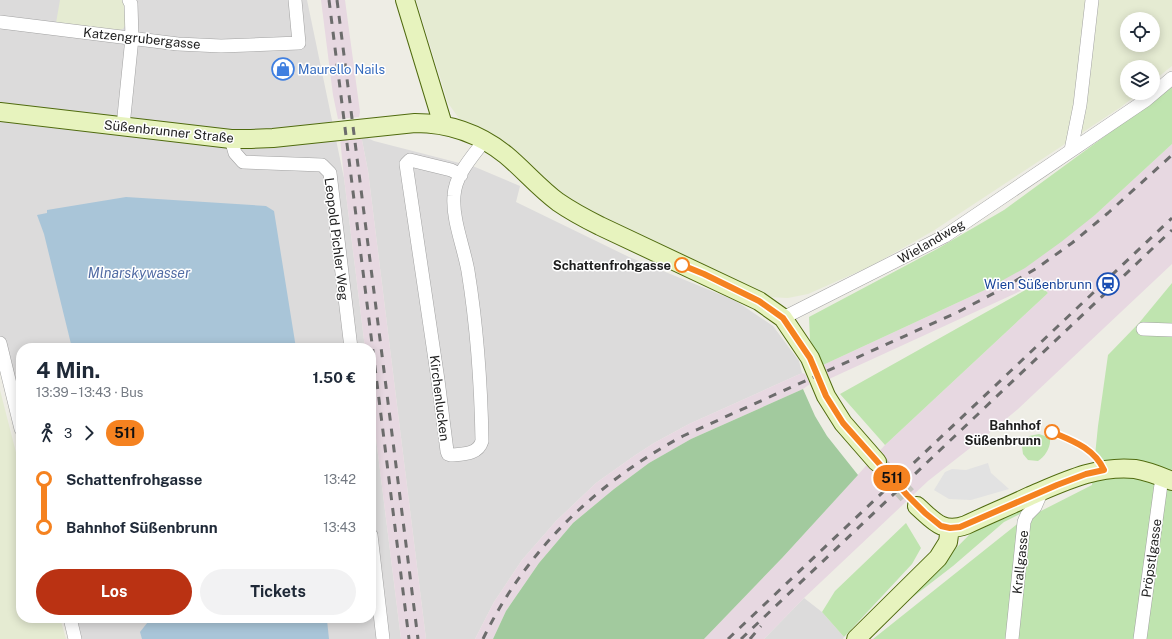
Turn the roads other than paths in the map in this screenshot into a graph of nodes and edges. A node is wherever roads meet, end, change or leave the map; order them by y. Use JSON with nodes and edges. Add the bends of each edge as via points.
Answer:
{"nodes":[{"id":1,"x":129,"y":0,"type":"edge"},
{"id":2,"x":295,"y":0,"type":"edge"},
{"id":3,"x":405,"y":0,"type":"edge"},
{"id":4,"x":1092,"y":0,"type":"edge"},
{"id":5,"x":0,"y":22,"type":"edge"},
{"id":6,"x":132,"y":38,"type":"junction"},
{"id":7,"x":1172,"y":78,"type":"edge"},
{"id":8,"x":0,"y":112,"type":"edge"},
{"id":9,"x":443,"y":124,"type":"junction"},
{"id":10,"x":123,"y":126,"type":"junction"},
{"id":11,"x":231,"y":139,"type":"junction"},
{"id":12,"x":484,"y":140,"type":"junction"},
{"id":13,"x":1071,"y":150,"type":"junction"},
{"id":14,"x":460,"y":175,"type":"junction"},
{"id":15,"x":783,"y":318,"type":"junction"},
{"id":16,"x":1143,"y":329,"type":"dead end"},
{"id":17,"x":1172,"y":330,"type":"edge"},
{"id":18,"x":0,"y":343,"type":"edge"},
{"id":19,"x":350,"y":343,"type":"edge"},
{"id":20,"x":16,"y":409,"type":"edge"},
{"id":21,"x":877,"y":462,"type":"tunnel mouth"},
{"id":22,"x":1167,"y":479,"type":"edge"},
{"id":23,"x":1042,"y":491,"type":"junction"},
{"id":24,"x":917,"y":506,"type":"tunnel mouth"},
{"id":25,"x":950,"y":528,"type":"junction"},
{"id":26,"x":376,"y":578,"type":"edge"},
{"id":27,"x":71,"y":623,"type":"edge"},
{"id":28,"x":75,"y":639,"type":"edge"},
{"id":29,"x":383,"y":639,"type":"edge"},
{"id":30,"x":856,"y":639,"type":"edge"},
{"id":31,"x":1012,"y":639,"type":"edge"},
{"id":32,"x":1140,"y":639,"type":"edge"}],
"edges":[{"from":1,"to":6,"type":"street"},
{"from":2,"to":6,"type":"street","name":"Katzengrubergasse","via":[[299,42],[221,46]]},
{"from":3,"to":9,"type":"street"},
{"from":4,"to":13,"type":"street","via":[[1080,105]]},
{"from":5,"to":6,"type":"street","name":"Katzengrubergasse"},
{"from":6,"to":10,"type":"street"},
{"from":7,"to":13,"type":"street","name":"Wielandweg","via":[[1146,100]]},
{"from":8,"to":10,"type":"street","name":"Süßenbrunner Straße"},
{"from":9,"to":11,"type":"street","name":"Süßenbrunner Straße","via":[[408,123],[273,138]]},
{"from":9,"to":12,"type":"street","name":"Süßenbrunner Straße"},
{"from":10,"to":11,"type":"street","name":"Süßenbrunner Straße"},
{"from":11,"to":19,"type":"street","name":"Leopold Pichler Weg","via":[[235,153],[243,162],[322,165],[330,173]]},
{"from":12,"to":14,"type":"street","name":"Kirchenlucken"},
{"from":12,"to":15,"type":"street","name":"Süßenbrunner Straße","via":[[505,154],[558,202],[576,213],[759,301]]},
{"from":13,"to":15,"type":"street","name":"Wielandweg","via":[[945,236]]},
{"from":14,"to":14,"type":"street","name":"Kirchenlucken","via":[[410,160],[406,164],[446,451],[451,455],[472,452],[480,447],[482,441],[479,362],[474,315],[468,270],[454,208],[454,196]]},
{"from":15,"to":21,"type":"street","via":[[810,358],[826,396],[843,423]]},
{"from":16,"to":17,"type":"street"},
{"from":18,"to":20,"type":"street"},
{"from":22,"to":23,"type":"street","via":[[1136,469],[1104,470],[1073,478]]},
{"from":22,"to":32,"type":"street","name":"Pröpstlgasse"},
{"from":23,"to":25,"type":"street","via":[[966,525]]},
{"from":23,"to":31,"type":"street","name":"Krallgasse","via":[[1036,507],[1027,515],[1024,522]]},
{"from":24,"to":25,"type":"street","via":[[938,524]]},
{"from":25,"to":30,"type":"street","via":[[948,542],[938,558]]},
{"from":26,"to":29,"type":"street"},
{"from":27,"to":28,"type":"street"}]}
